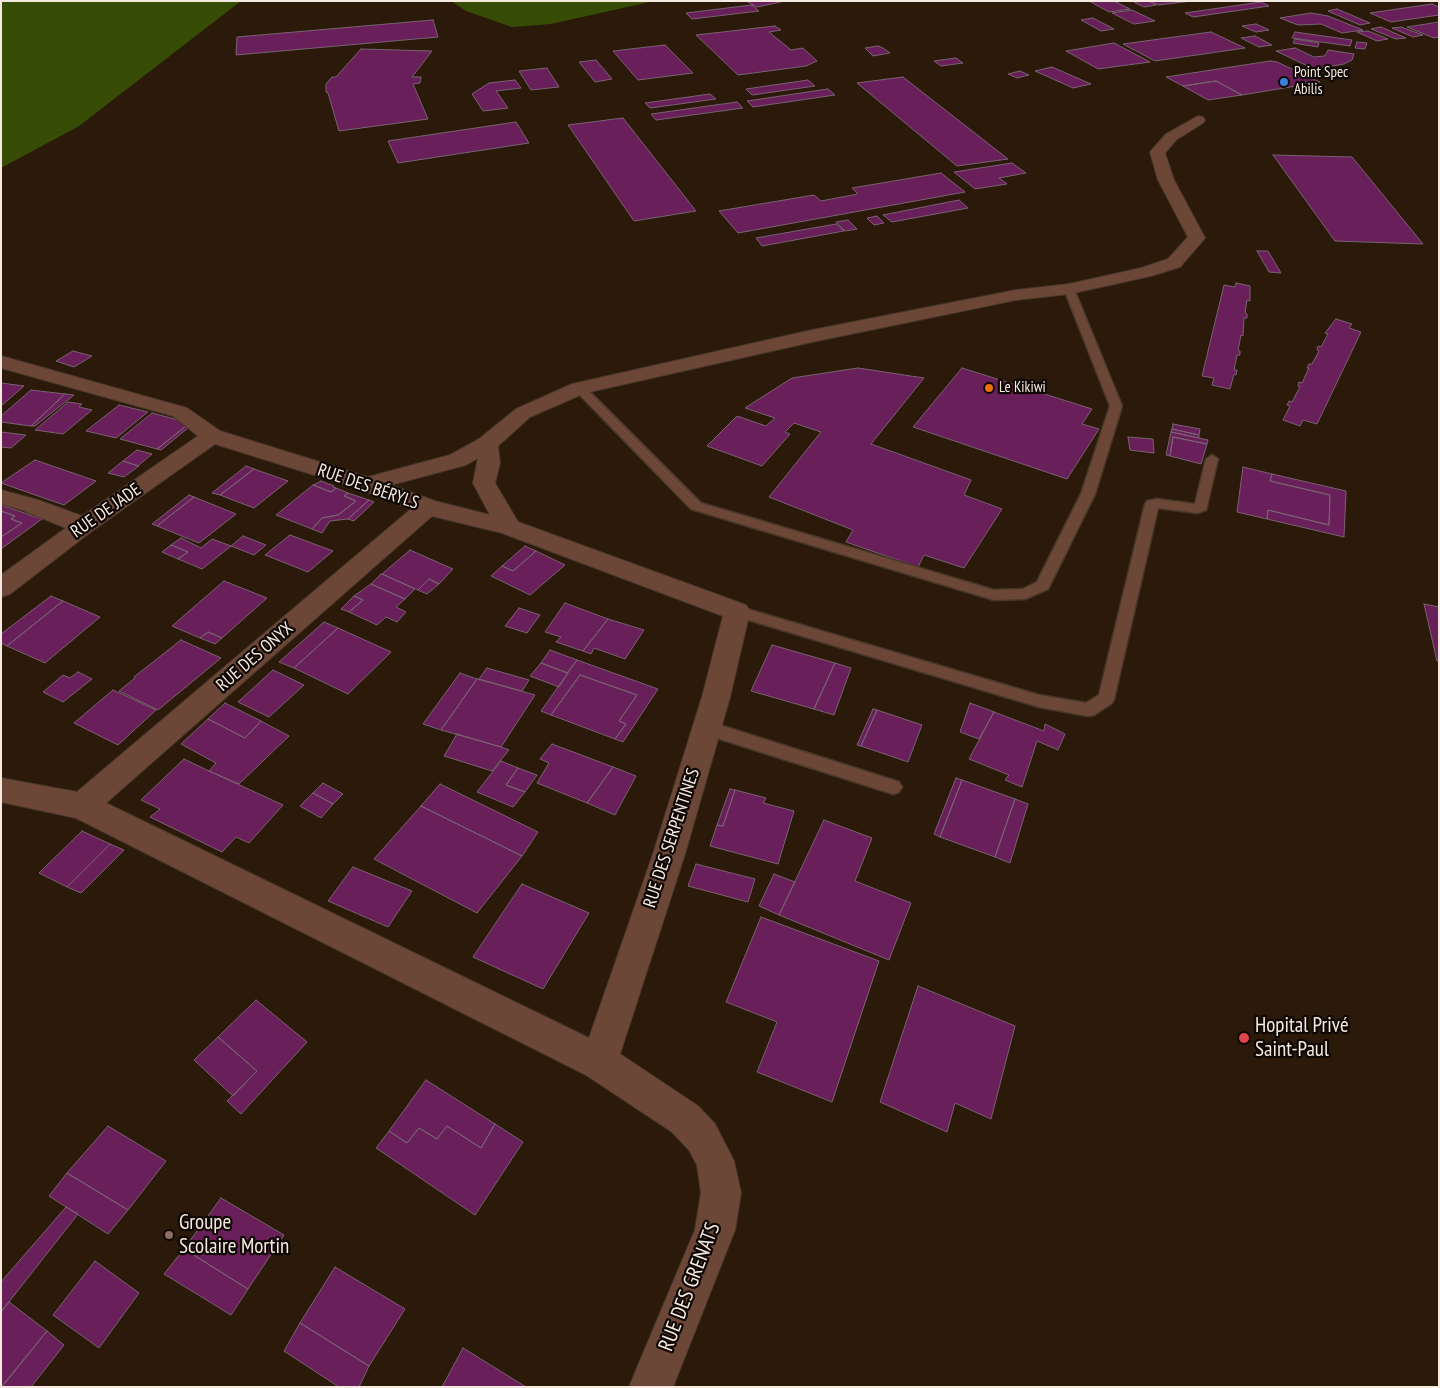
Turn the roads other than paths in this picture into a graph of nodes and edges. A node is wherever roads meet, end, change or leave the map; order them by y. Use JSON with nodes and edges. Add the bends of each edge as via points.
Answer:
{"nodes":[{"id":1,"x":1198,"y":120,"type":"dead end"},
{"id":2,"x":1069,"y":289,"type":"junction"},
{"id":3,"x":1,"y":362,"type":"edge"},
{"id":4,"x":579,"y":388,"type":"junction"},
{"id":5,"x":212,"y":436,"type":"junction"},
{"id":6,"x":487,"y":444,"type":"junction"},
{"id":7,"x":1212,"y":459,"type":"dead end"},
{"id":8,"x":367,"y":484,"type":"junction"},
{"id":9,"x":1,"y":497,"type":"edge"},
{"id":10,"x":428,"y":507,"type":"junction"},
{"id":11,"x":84,"y":526,"type":"junction"},
{"id":12,"x":509,"y":527,"type":"junction"},
{"id":13,"x":1,"y":588,"type":"edge"},
{"id":14,"x":737,"y":611,"type":"junction"},
{"id":15,"x":707,"y":728,"type":"junction"},
{"id":16,"x":893,"y":787,"type":"dead end"},
{"id":17,"x":1,"y":790,"type":"edge"},
{"id":18,"x":82,"y":806,"type":"junction"},
{"id":19,"x":598,"y":1062,"type":"junction"},
{"id":20,"x":651,"y":1387,"type":"edge"}],
"edges":[{"from":1,"to":2,"type":"street","via":[[1171,137],[1157,152],[1166,180],[1197,238],[1174,263]]},
{"from":2,"to":4,"type":"street","via":[[1016,294]]},
{"from":2,"to":4,"type":"lane","via":[[1116,406],[1088,494],[1043,585],[1025,594],[994,595],[696,506]]},
{"from":3,"to":5,"type":"street","name":"RUE DES BÉRYLS","via":[[180,412]]},
{"from":4,"to":6,"type":"street","via":[[523,413]]},
{"from":5,"to":8,"type":"street","name":"RUE DES BÉRYLS"},
{"from":5,"to":11,"type":"street","name":"RUE DE JADE"},
{"from":6,"to":8,"type":"street","via":[[458,460]]},
{"from":6,"to":12,"type":"street","via":[[489,463],[484,483]]},
{"from":7,"to":14,"type":"lane","via":[[1201,507],[1152,504],[1106,699],[1088,710],[1039,701]]},
{"from":8,"to":10,"type":"street","name":"RUE DES BÉRYLS"},
{"from":9,"to":11,"type":"street"},
{"from":10,"to":12,"type":"street","name":"RUE DES BÉRYLS"},
{"from":10,"to":18,"type":"street","name":"RUE DES ONYX"},
{"from":11,"to":13,"type":"street","name":"RUE DE JADE"},
{"from":12,"to":14,"type":"street","name":"RUE DES BÉRYLS"},
{"from":14,"to":15,"type":"street","name":"RUE DES SERPENTINES"},
{"from":15,"to":16,"type":"lane"},
{"from":15,"to":19,"type":"street","name":"RUE DES SERPENTINES"},
{"from":17,"to":18,"type":"street","name":"RUE DES GRENATS"},
{"from":18,"to":19,"type":"street","name":"RUE DES GRENATS"},
{"from":19,"to":20,"type":"street","name":"RUE DES GRENATS","via":[[685,1119],[702,1137],[715,1161],[721,1194],[715,1230]]}]}
